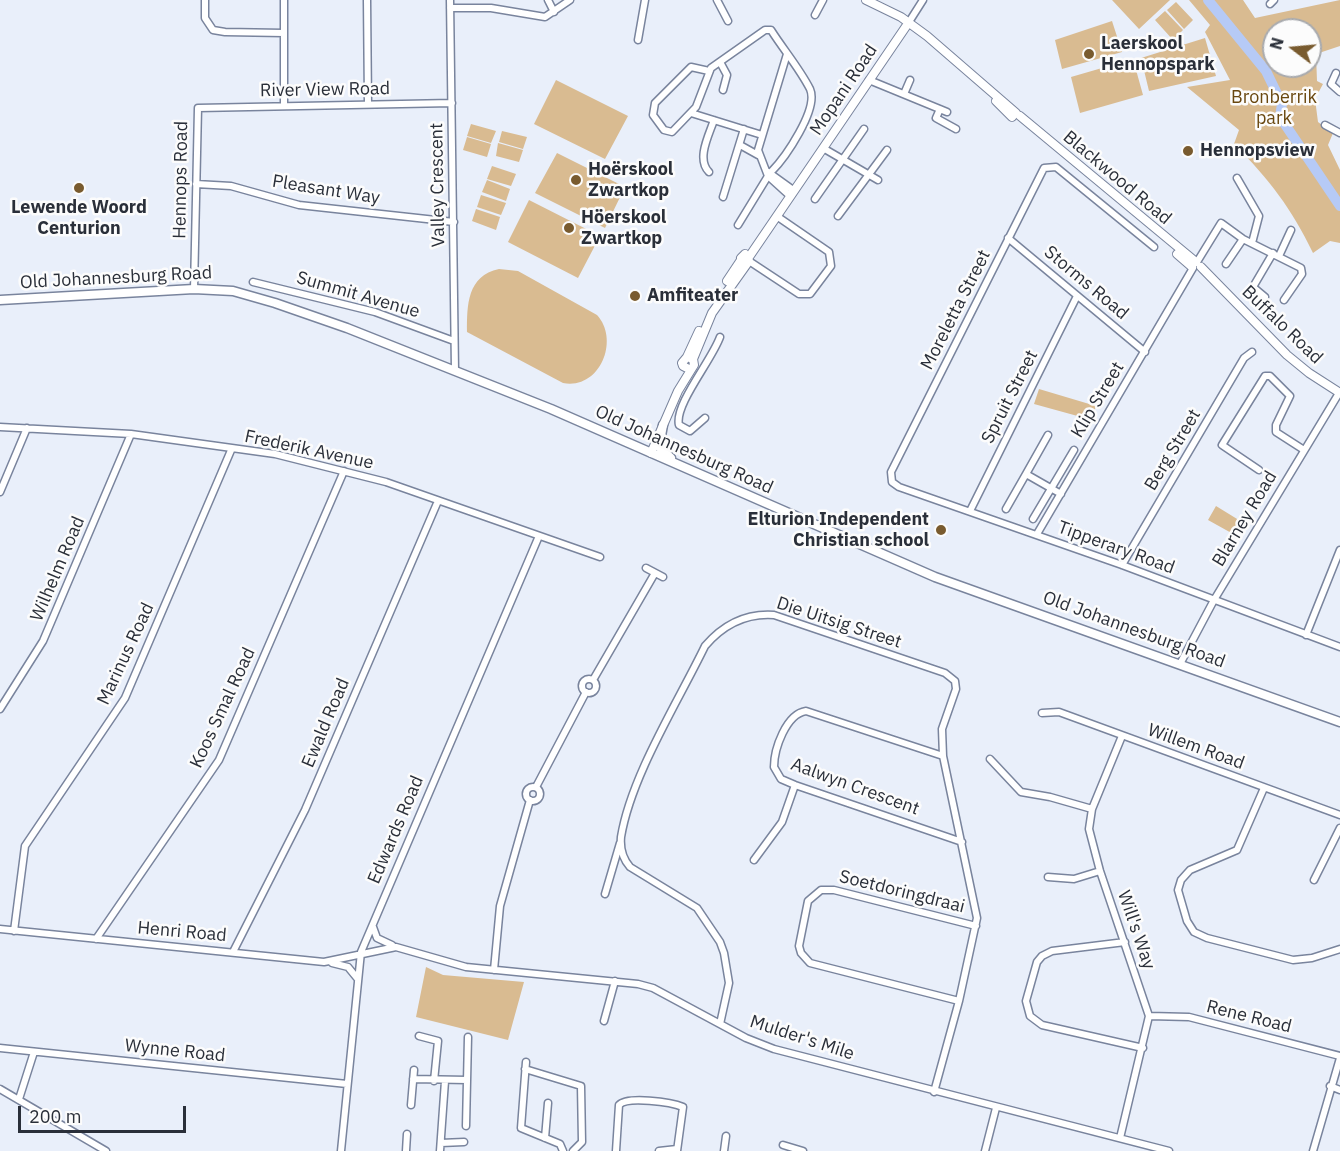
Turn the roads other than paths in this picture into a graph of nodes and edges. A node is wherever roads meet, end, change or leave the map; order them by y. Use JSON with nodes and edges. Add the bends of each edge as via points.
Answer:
{"nodes":[{"id":1,"x":205,"y":0,"type":"edge"},
{"id":2,"x":284,"y":0,"type":"edge"},
{"id":3,"x":367,"y":0,"type":"edge"},
{"id":4,"x":450,"y":0,"type":"edge"},
{"id":5,"x":548,"y":0,"type":"edge"},
{"id":6,"x":570,"y":0,"type":"edge"},
{"id":7,"x":645,"y":0,"type":"edge"},
{"id":8,"x":717,"y":0,"type":"edge"},
{"id":9,"x":823,"y":0,"type":"edge"},
{"id":10,"x":866,"y":0,"type":"edge"},
{"id":11,"x":923,"y":0,"type":"edge"},
{"id":12,"x":450,"y":8,"type":"junction"},
{"id":13,"x":554,"y":12,"type":"junction"},
{"id":14,"x":815,"y":15,"type":"dead end"},
{"id":15,"x":728,"y":21,"type":"dead end"},
{"id":16,"x":908,"y":23,"type":"junction"},
{"id":17,"x":284,"y":33,"type":"junction"},
{"id":18,"x":638,"y":40,"type":"dead end"},
{"id":19,"x":787,"y":54,"type":"junction"},
{"id":20,"x":720,"y":62,"type":"junction"},
{"id":21,"x":709,"y":71,"type":"junction"},
{"id":22,"x":1336,"y":73,"type":"dead end"},
{"id":23,"x":870,"y":80,"type":"junction"},
{"id":24,"x":910,"y":80,"type":"dead end"},
{"id":25,"x":723,"y":90,"type":"dead end"},
{"id":26,"x":1340,"y":92,"type":"edge"},
{"id":27,"x":904,"y":94,"type":"junction"},
{"id":28,"x":452,"y":103,"type":"junction"},
{"id":29,"x":368,"y":104,"type":"junction"},
{"id":30,"x":284,"y":105,"type":"junction"},
{"id":31,"x":198,"y":108,"type":"joint"},
{"id":32,"x":940,"y":109,"type":"junction"},
{"id":33,"x":947,"y":112,"type":"dead end"},
{"id":34,"x":691,"y":113,"type":"junction"},
{"id":35,"x":714,"y":120,"type":"junction"},
{"id":36,"x":1325,"y":125,"type":"dead end"},
{"id":37,"x":744,"y":129,"type":"junction"},
{"id":38,"x":864,"y":129,"type":"dead end"},
{"id":39,"x":956,"y":129,"type":"dead end"},
{"id":40,"x":1340,"y":133,"type":"edge"},
{"id":41,"x":762,"y":135,"type":"junction"},
{"id":42,"x":740,"y":145,"type":"junction"},
{"id":43,"x":823,"y":148,"type":"junction"},
{"id":44,"x":887,"y":150,"type":"dead end"},
{"id":45,"x":758,"y":154,"type":"junction"},
{"id":46,"x":842,"y":160,"type":"junction"},
{"id":47,"x":709,"y":172,"type":"dead end"},
{"id":48,"x":769,"y":174,"type":"junction"},
{"id":49,"x":869,"y":174,"type":"junction"},
{"id":50,"x":1237,"y":178,"type":"dead end"},
{"id":51,"x":878,"y":180,"type":"dead end"},
{"id":52,"x":196,"y":184,"type":"junction"},
{"id":53,"x":791,"y":194,"type":"junction"},
{"id":54,"x":723,"y":197,"type":"dead end"},
{"id":55,"x":815,"y":199,"type":"dead end"},
{"id":56,"x":838,"y":216,"type":"dead end"},
{"id":57,"x":778,"y":217,"type":"junction"},
{"id":58,"x":454,"y":222,"type":"junction"},
{"id":59,"x":738,"y":225,"type":"dead end"},
{"id":60,"x":1291,"y":230,"type":"dead end"},
{"id":61,"x":1008,"y":238,"type":"junction"},
{"id":62,"x":1243,"y":238,"type":"junction"},
{"id":63,"x":1252,"y":243,"type":"junction"},
{"id":64,"x":1154,"y":247,"type":"dead end"},
{"id":65,"x":1276,"y":255,"type":"junction"},
{"id":66,"x":746,"y":259,"type":"junction"},
{"id":67,"x":1226,"y":264,"type":"dead end"},
{"id":68,"x":1197,"y":266,"type":"junction"},
{"id":69,"x":253,"y":282,"type":"dead end"},
{"id":70,"x":194,"y":289,"type":"junction"},
{"id":71,"x":1077,"y":296,"type":"junction"},
{"id":72,"x":1265,"y":297,"type":"dead end"},
{"id":73,"x":0,"y":300,"type":"edge"},
{"id":74,"x":1284,"y":300,"type":"dead end"},
{"id":75,"x":720,"y":337,"type":"dead end"},
{"id":76,"x":454,"y":341,"type":"junction"},
{"id":77,"x":1144,"y":351,"type":"junction"},
{"id":78,"x":1252,"y":352,"type":"dead end"},
{"id":79,"x":690,"y":363,"type":"junction"},
{"id":80,"x":455,"y":370,"type":"junction"},
{"id":81,"x":704,"y":371,"type":"junction"},
{"id":82,"x":1339,"y":393,"type":"edge"},
{"id":83,"x":705,"y":418,"type":"dead end"},
{"id":84,"x":663,"y":425,"type":"junction"},
{"id":85,"x":0,"y":427,"type":"edge"},
{"id":86,"x":27,"y":428,"type":"junction"},
{"id":87,"x":131,"y":434,"type":"junction"},
{"id":88,"x":1048,"y":435,"type":"dead end"},
{"id":89,"x":232,"y":448,"type":"junction"},
{"id":90,"x":1074,"y":450,"type":"dead end"},
{"id":91,"x":1304,"y":450,"type":"junction"},
{"id":92,"x":649,"y":452,"type":"junction"},
{"id":93,"x":680,"y":466,"type":"junction"},
{"id":94,"x":1259,"y":470,"type":"dead end"},
{"id":95,"x":344,"y":471,"type":"junction"},
{"id":96,"x":891,"y":472,"type":"joint"},
{"id":97,"x":1026,"y":474,"type":"junction"},
{"id":98,"x":1052,"y":489,"type":"junction"},
{"id":99,"x":0,"y":492,"type":"edge"},
{"id":100,"x":1060,"y":494,"type":"junction"},
{"id":101,"x":438,"y":501,"type":"junction"},
{"id":102,"x":1006,"y":509,"type":"dead end"},
{"id":103,"x":970,"y":511,"type":"junction"},
{"id":104,"x":1033,"y":519,"type":"dead end"},
{"id":105,"x":1037,"y":534,"type":"junction"},
{"id":106,"x":539,"y":536,"type":"junction"},
{"id":107,"x":1340,"y":550,"type":"edge"},
{"id":108,"x":600,"y":557,"type":"dead end"},
{"id":109,"x":1122,"y":565,"type":"junction"},
{"id":110,"x":646,"y":568,"type":"dead end"},
{"id":111,"x":655,"y":573,"type":"junction"},
{"id":112,"x":663,"y":577,"type":"dead end"},
{"id":113,"x":1214,"y":600,"type":"junction"},
{"id":114,"x":1306,"y":635,"type":"junction"},
{"id":115,"x":1340,"y":647,"type":"edge"},
{"id":116,"x":1180,"y":664,"type":"junction"},
{"id":117,"x":0,"y":709,"type":"edge"},
{"id":118,"x":1042,"y":713,"type":"dead end"},
{"id":119,"x":1340,"y":722,"type":"edge"},
{"id":120,"x":1122,"y":736,"type":"junction"},
{"id":121,"x":943,"y":756,"type":"junction"},
{"id":122,"x":990,"y":759,"type":"dead end"},
{"id":123,"x":795,"y":785,"type":"junction"},
{"id":124,"x":1264,"y":788,"type":"junction"},
{"id":125,"x":1092,"y":810,"type":"junction"},
{"id":126,"x":1340,"y":815,"type":"edge"},
{"id":127,"x":1340,"y":828,"type":"edge"},
{"id":128,"x":621,"y":838,"type":"junction"},
{"id":129,"x":962,"y":842,"type":"junction"},
{"id":130,"x":754,"y":860,"type":"dead end"},
{"id":131,"x":1100,"y":871,"type":"junction"},
{"id":132,"x":1048,"y":877,"type":"dead end"},
{"id":133,"x":1314,"y":880,"type":"dead end"},
{"id":134,"x":605,"y":894,"type":"dead end"},
{"id":135,"x":374,"y":921,"type":"junction"},
{"id":136,"x":976,"y":926,"type":"junction"},
{"id":137,"x":0,"y":929,"type":"edge"},
{"id":138,"x":14,"y":930,"type":"junction"},
{"id":139,"x":96,"y":939,"type":"junction"},
{"id":140,"x":1125,"y":942,"type":"junction"},
{"id":141,"x":396,"y":947,"type":"junction"},
{"id":142,"x":1340,"y":949,"type":"edge"},
{"id":143,"x":232,"y":952,"type":"junction"},
{"id":144,"x":361,"y":952,"type":"junction"},
{"id":145,"x":324,"y":962,"type":"junction"},
{"id":146,"x":494,"y":970,"type":"junction"},
{"id":147,"x":357,"y":979,"type":"junction"},
{"id":148,"x":615,"y":981,"type":"junction"},
{"id":149,"x":958,"y":1001,"type":"junction"},
{"id":150,"x":1149,"y":1016,"type":"junction"},
{"id":151,"x":604,"y":1021,"type":"dead end"},
{"id":152,"x":720,"y":1024,"type":"junction"},
{"id":153,"x":419,"y":1036,"type":"dead end"},
{"id":154,"x":468,"y":1037,"type":"dead end"},
{"id":155,"x":0,"y":1048,"type":"edge"},
{"id":156,"x":1143,"y":1048,"type":"junction"},
{"id":157,"x":34,"y":1052,"type":"junction"},
{"id":158,"x":1340,"y":1057,"type":"edge"},
{"id":159,"x":414,"y":1070,"type":"dead end"},
{"id":160,"x":413,"y":1079,"type":"junction"},
{"id":161,"x":467,"y":1080,"type":"junction"},
{"id":162,"x":434,"y":1081,"type":"junction"},
{"id":163,"x":445,"y":1081,"type":"junction"},
{"id":164,"x":347,"y":1084,"type":"junction"},
{"id":165,"x":1330,"y":1086,"type":"junction"},
{"id":166,"x":0,"y":1089,"type":"edge"},
{"id":167,"x":1340,"y":1090,"type":"edge"},
{"id":168,"x":934,"y":1092,"type":"junction"},
{"id":169,"x":19,"y":1099,"type":"junction"},
{"id":170,"x":548,"y":1104,"type":"dead end"},
{"id":171,"x":411,"y":1105,"type":"dead end"},
{"id":172,"x":996,"y":1108,"type":"junction"},
{"id":173,"x":466,"y":1126,"type":"dead end"},
{"id":174,"x":407,"y":1134,"type":"dead end"},
{"id":175,"x":726,"y":1136,"type":"dead end"},
{"id":176,"x":545,"y":1138,"type":"junction"},
{"id":177,"x":1120,"y":1138,"type":"junction"},
{"id":178,"x":464,"y":1142,"type":"dead end"},
{"id":179,"x":441,"y":1143,"type":"junction"},
{"id":180,"x":783,"y":1145,"type":"dead end"},
{"id":181,"x":677,"y":1150,"type":"edge"},
{"id":182,"x":106,"y":1151,"type":"edge"},
{"id":183,"x":341,"y":1151,"type":"edge"},
{"id":184,"x":406,"y":1151,"type":"edge"},
{"id":185,"x":440,"y":1151,"type":"edge"},
{"id":186,"x":563,"y":1151,"type":"edge"},
{"id":187,"x":573,"y":1151,"type":"edge"},
{"id":188,"x":616,"y":1151,"type":"edge"},
{"id":189,"x":659,"y":1151,"type":"edge"},
{"id":190,"x":724,"y":1151,"type":"edge"},
{"id":191,"x":803,"y":1151,"type":"edge"},
{"id":192,"x":986,"y":1151,"type":"edge"},
{"id":193,"x":1169,"y":1151,"type":"edge"},
{"id":194,"x":1313,"y":1151,"type":"edge"}],
"edges":[{"from":1,"to":17,"type":"street","via":[[207,22],[219,32]]},
{"from":2,"to":17,"type":"street"},
{"from":3,"to":29,"type":"street"},
{"from":4,"to":12,"type":"street","name":"Valley Crescent"},
{"from":5,"to":13,"type":"street"},
{"from":6,"to":13,"type":"street"},
{"from":7,"to":18,"type":"street"},
{"from":8,"to":15,"type":"street"},
{"from":9,"to":14,"type":"street"},
{"from":10,"to":16,"type":"street","name":"Blackwood Road"},
{"from":11,"to":16,"type":"street","name":"Mopani Road"},
{"from":12,"to":13,"type":"street","via":[[491,8],[545,16]]},
{"from":12,"to":28,"type":"street","name":"Valley Crescent"},
{"from":16,"to":23,"type":"street","name":"Mopani Road"},
{"from":16,"to":68,"type":"street","name":"Blackwood Road"},
{"from":17,"to":30,"type":"street"},
{"from":19,"to":20,"type":"street","via":[[769,29]]},
{"from":19,"to":41,"type":"street"},
{"from":19,"to":48,"type":"street","via":[[811,96],[802,127]]},
{"from":20,"to":21,"type":"street"},
{"from":20,"to":25,"type":"street","via":[[728,75]]},
{"from":21,"to":34,"type":"street"},
{"from":21,"to":34,"type":"street","via":[[691,67],[652,111],[660,126],[672,132]]},
{"from":22,"to":26,"type":"street","via":[[1330,84]]},
{"from":23,"to":27,"type":"street"},
{"from":23,"to":43,"type":"street","name":"Mopani Road"},
{"from":24,"to":27,"type":"street"},
{"from":27,"to":32,"type":"street"},
{"from":28,"to":29,"type":"street","name":"River View Road"},
{"from":28,"to":58,"type":"street","name":"Valley Crescent"},
{"from":29,"to":30,"type":"street","name":"River View Road"},
{"from":30,"to":31,"type":"street","name":"River View Road"},
{"from":31,"to":52,"type":"street","name":"Hennops Road"},
{"from":32,"to":33,"type":"street"},
{"from":32,"to":39,"type":"street","via":[[936,118]]},
{"from":34,"to":35,"type":"street"},
{"from":35,"to":37,"type":"street"},
{"from":35,"to":47,"type":"street","via":[[702,159]]},
{"from":36,"to":40,"type":"street"},
{"from":37,"to":41,"type":"street"},
{"from":37,"to":42,"type":"street"},
{"from":38,"to":46,"type":"street"},
{"from":41,"to":45,"type":"street"},
{"from":42,"to":45,"type":"street"},
{"from":42,"to":54,"type":"street"},
{"from":43,"to":46,"type":"street"},
{"from":43,"to":53,"type":"street","name":"Mopani Road"},
{"from":44,"to":49,"type":"street"},
{"from":45,"to":48,"type":"street"},
{"from":46,"to":49,"type":"street"},
{"from":46,"to":55,"type":"street"},
{"from":48,"to":53,"type":"street"},
{"from":48,"to":59,"type":"street"},
{"from":49,"to":51,"type":"street"},
{"from":49,"to":56,"type":"street"},
{"from":50,"to":63,"type":"street","via":[[1259,216]]},
{"from":52,"to":58,"type":"street","name":"Pleasant Way","via":[[231,186],[299,205]]},
{"from":52,"to":70,"type":"street","name":"Hennops Road"},
{"from":53,"to":57,"type":"street","name":"Mopani Road"},
{"from":53,"to":66,"type":"street","name":"Mopani Road"},
{"from":57,"to":66,"type":"street","name":"Mopani Road"},
{"from":57,"to":66,"type":"street","via":[[829,252],[831,266],[810,294],[802,295]]},
{"from":58,"to":76,"type":"street","name":"Valley Crescent"},
{"from":60,"to":65,"type":"street"},
{"from":61,"to":64,"type":"street","name":"Moreletta Street","via":[[1044,168],[1051,166]]},
{"from":61,"to":71,"type":"street","name":"Storms Road"},
{"from":61,"to":96,"type":"street","name":"Moreletta Street"},
{"from":62,"to":63,"type":"street"},
{"from":62,"to":67,"type":"street"},
{"from":62,"to":68,"type":"street","name":"Klip Street","via":[[1221,224]]},
{"from":63,"to":65,"type":"street"},
{"from":65,"to":72,"type":"street","via":[[1252,287]]},
{"from":65,"to":74,"type":"street","via":[[1303,271]]},
{"from":66,"to":79,"type":"street","name":"Mopani Road","via":[[712,313]]},
{"from":68,"to":77,"type":"street","name":"Klip Street"},
{"from":68,"to":82,"type":"street","name":"Buffalo Road","via":[[1292,359]]},
{"from":69,"to":76,"type":"street","name":"Summit Avenue","via":[[375,312]]},
{"from":70,"to":73,"type":"main road","name":"Old Johannesburg Road"},
{"from":70,"to":80,"type":"main road","name":"Old Johannesburg Road","via":[[233,291],[275,303]]},
{"from":71,"to":77,"type":"street","name":"Storms Road"},
{"from":71,"to":103,"type":"street","name":"Spruit Street"},
{"from":75,"to":81,"type":"street"},
{"from":76,"to":80,"type":"street","name":"Valley Crescent"},
{"from":77,"to":100,"type":"street","name":"Klip Street"},
{"from":78,"to":109,"type":"street","name":"Berg Street","via":[[1244,358]]},
{"from":79,"to":81,"type":"street"},
{"from":79,"to":84,"type":"street","name":"Mopani Road"},
{"from":79,"to":92,"type":"street","name":"Mopani Road"},
{"from":80,"to":92,"type":"main road","name":"Old Johannesburg Road"},
{"from":81,"to":83,"type":"street","via":[[689,392],[678,421],[690,431]]},
{"from":82,"to":91,"type":"street","name":"Blarney Road"},
{"from":84,"to":92,"type":"street","name":"Mopani Road"},
{"from":84,"to":93,"type":"main road","via":[[660,449]]},
{"from":85,"to":86,"type":"street","name":"Frederik Avenue"},
{"from":86,"to":87,"type":"street","name":"Frederik Avenue"},
{"from":86,"to":99,"type":"street"},
{"from":87,"to":89,"type":"street","name":"Frederik Avenue"},
{"from":87,"to":117,"type":"street","name":"Wilhelm Road","via":[[43,641]]},
{"from":88,"to":97,"type":"street"},
{"from":89,"to":95,"type":"street","name":"Frederik Avenue"},
{"from":89,"to":138,"type":"street","name":"Marinus Road","via":[[125,698],[25,846]]},
{"from":90,"to":98,"type":"street"},
{"from":91,"to":94,"type":"street","via":[[1276,432],[1275,424],[1290,396],[1270,376],[1264,376],[1222,445]]},
{"from":91,"to":113,"type":"street","name":"Blarney Road"},
{"from":92,"to":93,"type":"main road","name":"Old Johannesburg Road"},
{"from":93,"to":116,"type":"main road","name":"Old Johannesburg Road","via":[[935,577]]},
{"from":95,"to":101,"type":"street","name":"Frederik Avenue"},
{"from":95,"to":139,"type":"street","name":"Koos Smal Road","via":[[219,760]]},
{"from":96,"to":103,"type":"street","name":"Tipperary Road","via":[[890,479],[895,485]]},
{"from":97,"to":98,"type":"street"},
{"from":97,"to":102,"type":"street"},
{"from":98,"to":100,"type":"street"},
{"from":98,"to":104,"type":"street"},
{"from":100,"to":105,"type":"street","name":"Klip Street"},
{"from":101,"to":106,"type":"street","name":"Frederik Avenue"},
{"from":101,"to":143,"type":"street","name":"Ewald Road","via":[[305,810]]},
{"from":103,"to":105,"type":"street","name":"Tipperary Road"},
{"from":105,"to":109,"type":"street","name":"Tipperary Road"},
{"from":106,"to":108,"type":"street","name":"Frederik Avenue"},
{"from":106,"to":135,"type":"street","name":"Edwards Road"},
{"from":107,"to":114,"type":"street"},
{"from":109,"to":113,"type":"street","name":"Tipperary Road"},
{"from":110,"to":111,"type":"street"},
{"from":111,"to":112,"type":"street"},
{"from":111,"to":146,"type":"street","via":[[593,680],[596,689],[586,692],[536,787],[540,798],[530,800],[501,906]]},
{"from":113,"to":114,"type":"street","name":"Tipperary Road"},
{"from":113,"to":116,"type":"street","name":"Blarney Road"},
{"from":114,"to":115,"type":"street","name":"Tipperary Road"},
{"from":116,"to":119,"type":"main road","name":"Old Johannesburg Road"},
{"from":118,"to":120,"type":"street","name":"Willem Road","via":[[1059,712]]},
{"from":120,"to":124,"type":"street","name":"Willem Road"},
{"from":120,"to":125,"type":"street","name":"Will's Way"},
{"from":121,"to":123,"type":"street","name":"Aalwyn Crescent","via":[[812,712],[800,712],[787,726],[774,762],[781,779]]},
{"from":121,"to":128,"type":"street","name":"Die Uitsig Street","via":[[942,729],[956,689],[951,676],[774,615],[746,618],[720,631],[705,646],[638,781]]},
{"from":121,"to":129,"type":"street","name":"Die Uitsig Street"},
{"from":122,"to":125,"type":"street","via":[[1023,793]]},
{"from":123,"to":129,"type":"street","name":"Aalwyn Crescent"},
{"from":123,"to":130,"type":"street","via":[[782,822]]},
{"from":124,"to":126,"type":"street","name":"Willem Road"},
{"from":124,"to":142,"type":"street","via":[[1237,850],[1190,870],[1181,880],[1178,890],[1187,921],[1199,936],[1286,958],[1312,958]]},
{"from":125,"to":131,"type":"street","name":"Will's Way","via":[[1089,836]]},
{"from":127,"to":133,"type":"street"},
{"from":128,"to":134,"type":"street","name":"Die Uitsig Street"},
{"from":128,"to":152,"type":"street","via":[[624,858],[630,867],[697,908],[720,942],[729,983]]},
{"from":129,"to":136,"type":"street","name":"Die Uitsig Street","via":[[976,907]]},
{"from":131,"to":132,"type":"street","via":[[1074,879]]},
{"from":131,"to":140,"type":"street","name":"Will's Way"},
{"from":135,"to":141,"type":"street","via":[[376,938]]},
{"from":135,"to":144,"type":"street","name":"Edwards Road"},
{"from":136,"to":149,"type":"street","name":"Die Uitsig Street"},
{"from":136,"to":149,"type":"street","name":"Soetdoringdraai","via":[[834,890],[821,890],[808,901],[799,943],[807,961]]},
{"from":137,"to":138,"type":"street","name":"Henri Road"},
{"from":138,"to":139,"type":"street","name":"Henri Road"},
{"from":139,"to":143,"type":"street","name":"Henri Road"},
{"from":140,"to":150,"type":"street","name":"Will's Way"},
{"from":140,"to":156,"type":"street","via":[[1052,951],[1042,956],[1031,982],[1027,1012],[1042,1025]]},
{"from":141,"to":144,"type":"street","name":"Mulder's Mile"},
{"from":141,"to":146,"type":"street","name":"Mulder's Mile","via":[[447,964]]},
{"from":143,"to":145,"type":"street","name":"Henri Road"},
{"from":144,"to":145,"type":"street","name":"Henri Road"},
{"from":144,"to":147,"type":"street","name":"Edwards Road"},
{"from":145,"to":147,"type":"street","via":[[348,967]]},
{"from":146,"to":148,"type":"street","name":"Mulder's Mile"},
{"from":147,"to":164,"type":"street","name":"Edwards Road"},
{"from":148,"to":151,"type":"street"},
{"from":148,"to":152,"type":"street","name":"Mulder's Mile","via":[[653,988]]},
{"from":149,"to":168,"type":"street","name":"Die Uitsig Street"},
{"from":150,"to":156,"type":"street","name":"Will's Way"},
{"from":150,"to":158,"type":"street","name":"Rene Road","via":[[1189,1017]]},
{"from":152,"to":168,"type":"street","name":"Mulder's Mile","via":[[774,1049]]},
{"from":153,"to":162,"type":"street","via":[[438,1041]]},
{"from":154,"to":161,"type":"street"},
{"from":155,"to":157,"type":"street","name":"Wynne Road"},
{"from":156,"to":177,"type":"street","name":"Will's Way"},
{"from":157,"to":164,"type":"street","name":"Wynne Road"},
{"from":157,"to":169,"type":"street"},
{"from":158,"to":165,"type":"street"},
{"from":159,"to":160,"type":"street"},
{"from":160,"to":162,"type":"street"},
{"from":160,"to":171,"type":"street"},
{"from":161,"to":163,"type":"street"},
{"from":161,"to":173,"type":"street"},
{"from":162,"to":163,"type":"street"},
{"from":163,"to":179,"type":"street"},
{"from":164,"to":183,"type":"street","name":"Edwards Road"},
{"from":165,"to":167,"type":"street"},
{"from":165,"to":194,"type":"street"},
{"from":166,"to":169,"type":"street"},
{"from":168,"to":172,"type":"street","name":"Mulder's Mile"},
{"from":169,"to":182,"type":"street"},
{"from":170,"to":176,"type":"street"},
{"from":172,"to":177,"type":"street","name":"Mulder's Mile"},
{"from":172,"to":192,"type":"street"},
{"from":174,"to":184,"type":"street"},
{"from":175,"to":190,"type":"street"},
{"from":176,"to":186,"type":"street","via":[[561,1145]]},
{"from":176,"to":187,"type":"street","via":[[521,1128],[526,1066],[581,1086],[582,1142]]},
{"from":177,"to":193,"type":"street","name":"Mulder's Mile"},
{"from":178,"to":179,"type":"street"},
{"from":179,"to":185,"type":"street"},
{"from":180,"to":191,"type":"street"},
{"from":181,"to":188,"type":"street","via":[[682,1106],[626,1101],[619,1105]]},
{"from":181,"to":189,"type":"street"}]}
